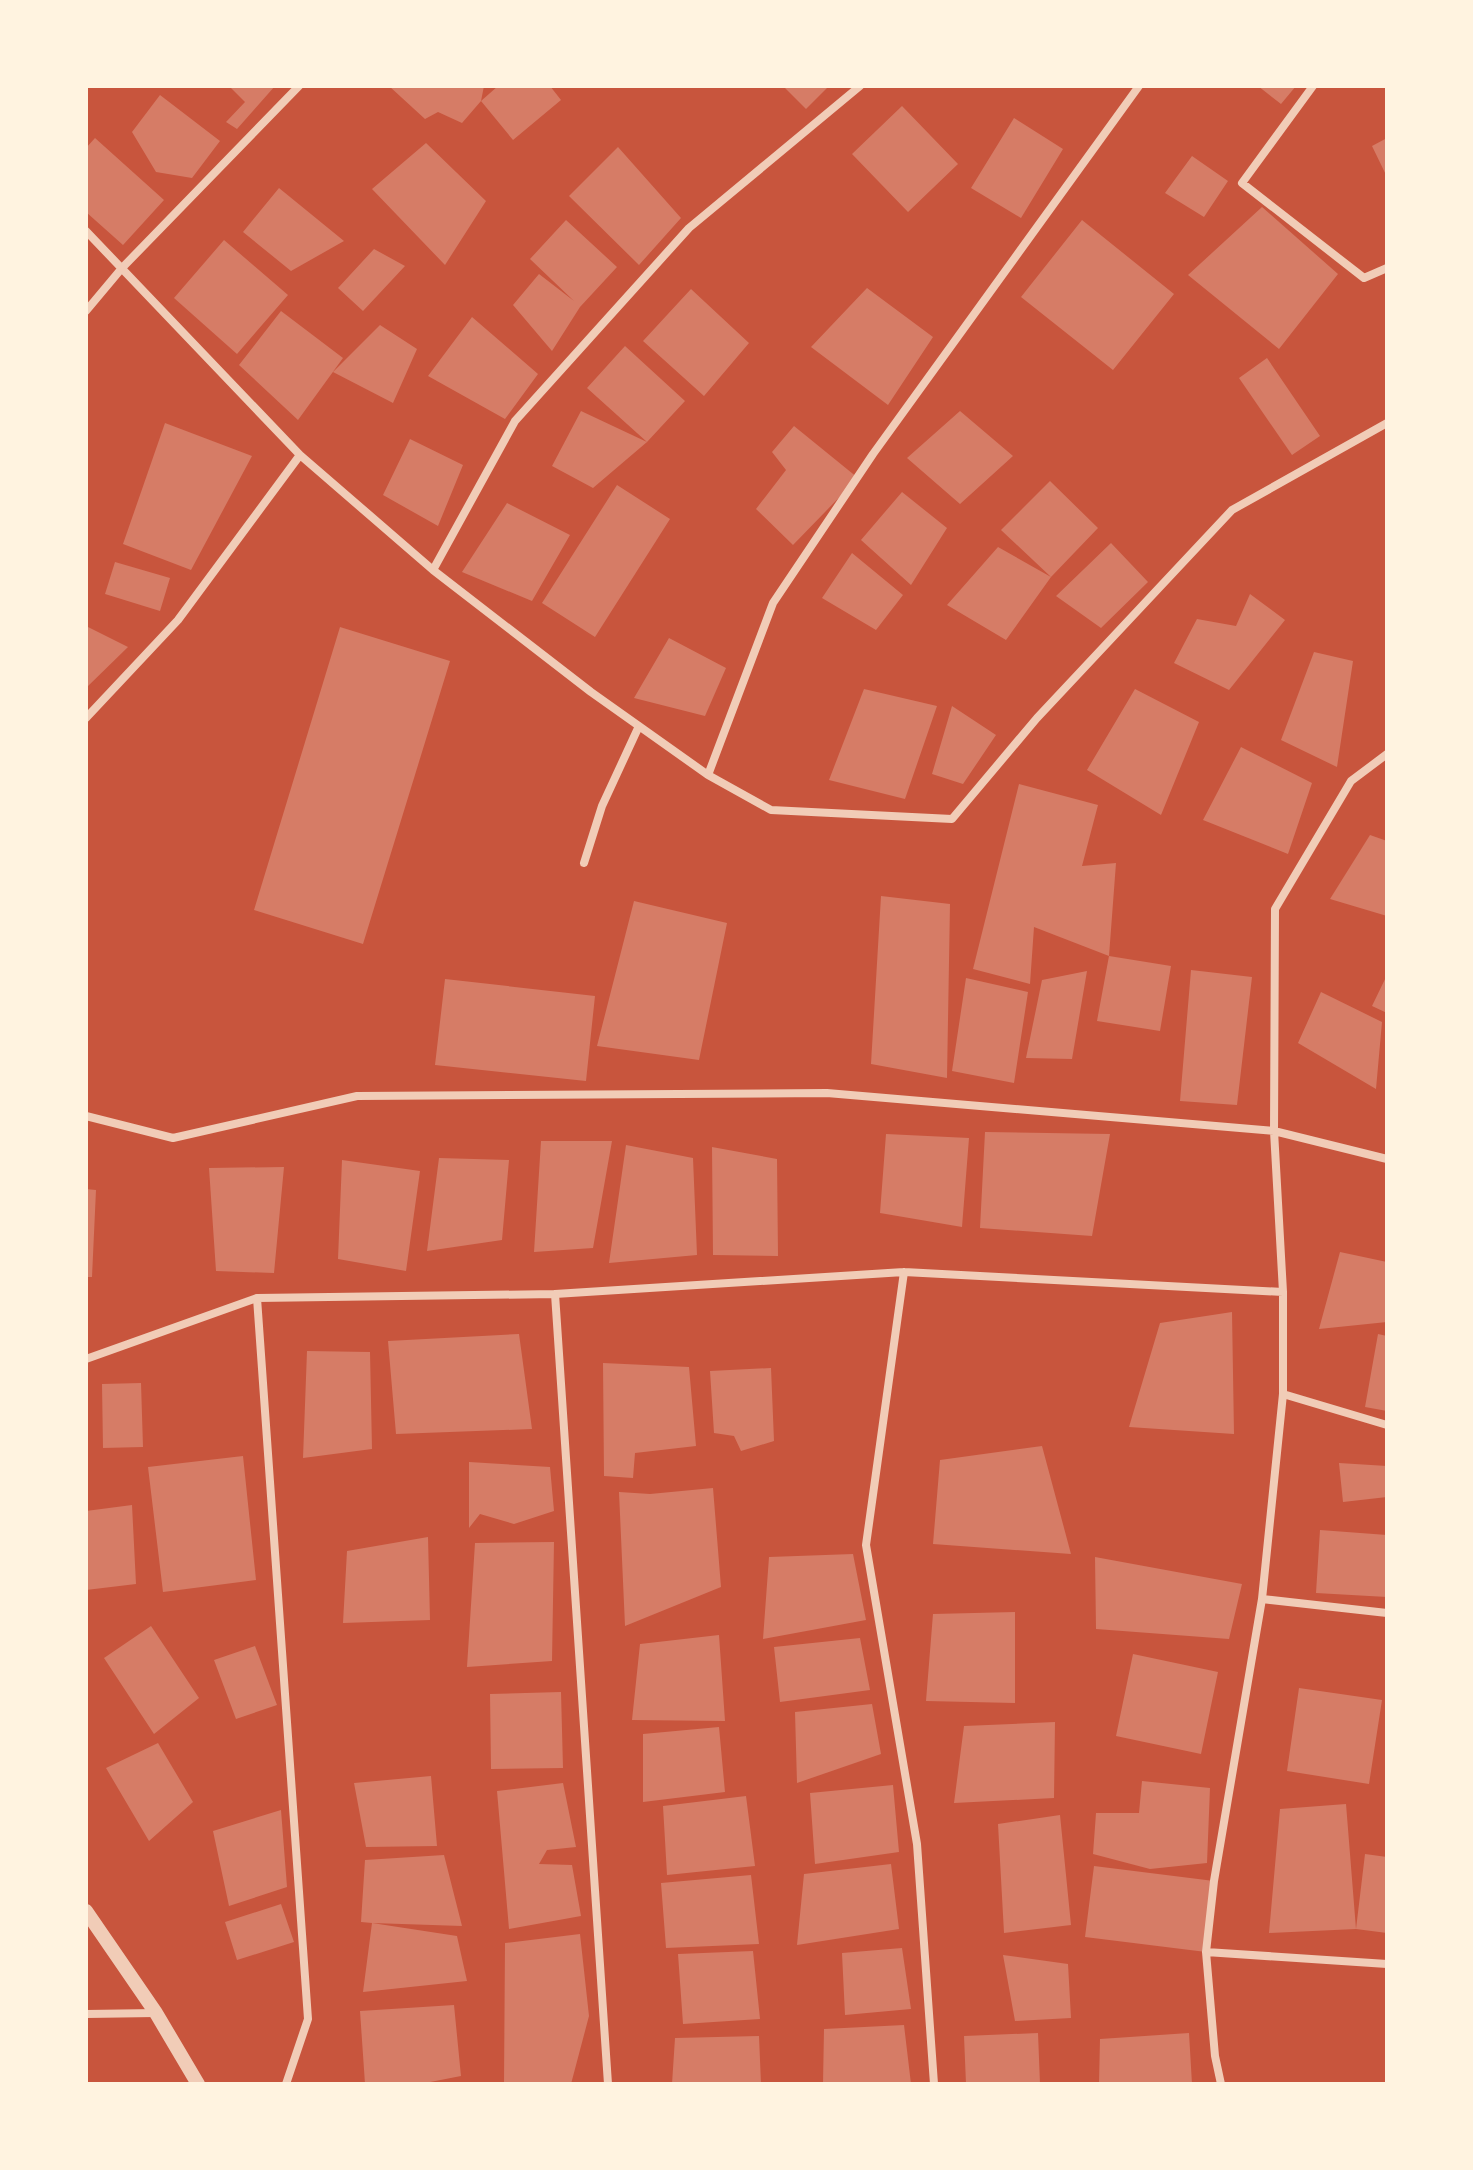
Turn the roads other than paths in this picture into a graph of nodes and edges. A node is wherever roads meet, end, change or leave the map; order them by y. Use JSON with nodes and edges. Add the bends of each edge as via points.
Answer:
{"nodes":[{"id":1,"x":299,"y":86,"type":"edge"},
{"id":2,"x":860,"y":86,"type":"edge"},
{"id":3,"x":1139,"y":86,"type":"edge"},
{"id":4,"x":1313,"y":86,"type":"edge"},
{"id":5,"x":86,"y":231,"type":"edge"},
{"id":6,"x":122,"y":268,"type":"junction"},
{"id":7,"x":1387,"y":268,"type":"edge"},
{"id":8,"x":86,"y":311,"type":"edge"},
{"id":9,"x":1387,"y":423,"type":"edge"},
{"id":10,"x":300,"y":455,"type":"junction"},
{"id":11,"x":433,"y":570,"type":"junction"},
{"id":12,"x":86,"y":718,"type":"edge"},
{"id":13,"x":639,"y":726,"type":"junction"},
{"id":14,"x":1387,"y":754,"type":"edge"},
{"id":15,"x":708,"y":775,"type":"junction"},
{"id":16,"x":584,"y":863,"type":"dead end"},
{"id":17,"x":86,"y":1116,"type":"edge"},
{"id":18,"x":1274,"y":1131,"type":"junction"},
{"id":19,"x":1387,"y":1159,"type":"edge"},
{"id":20,"x":904,"y":1272,"type":"junction"},
{"id":21,"x":1283,"y":1292,"type":"junction"},
{"id":22,"x":555,"y":1294,"type":"junction"},
{"id":23,"x":257,"y":1298,"type":"junction"},
{"id":24,"x":86,"y":1359,"type":"edge"},
{"id":25,"x":1283,"y":1394,"type":"junction"},
{"id":26,"x":1387,"y":1425,"type":"edge"},
{"id":27,"x":1262,"y":1599,"type":"junction"},
{"id":28,"x":1387,"y":1613,"type":"edge"},
{"id":29,"x":86,"y":1911,"type":"edge"},
{"id":30,"x":1206,"y":1952,"type":"junction"},
{"id":31,"x":1387,"y":1964,"type":"edge"},
{"id":32,"x":156,"y":2013,"type":"junction"},
{"id":33,"x":86,"y":2014,"type":"edge"},
{"id":34,"x":198,"y":2084,"type":"edge"},
{"id":35,"x":286,"y":2084,"type":"edge"},
{"id":36,"x":608,"y":2084,"type":"edge"},
{"id":37,"x":934,"y":2084,"type":"edge"},
{"id":38,"x":1221,"y":2084,"type":"edge"}],
"edges":[{"from":1,"to":6,"type":"street"},
{"from":2,"to":11,"type":"street","via":[[689,228],[515,421]]},
{"from":3,"to":15,"type":"street","via":[[873,454],[773,603]]},
{"from":4,"to":7,"type":"street","via":[[1242,183],[1364,278]]},
{"from":5,"to":6,"type":"street"},
{"from":6,"to":8,"type":"street"},
{"from":6,"to":10,"type":"street"},
{"from":9,"to":15,"type":"street","via":[[1232,510],[1037,718],[952,819],[771,810]]},
{"from":10,"to":11,"type":"street"},
{"from":10,"to":12,"type":"street","via":[[178,620]]},
{"from":11,"to":13,"type":"street"},
{"from":13,"to":15,"type":"street"},
{"from":13,"to":16,"type":"street","via":[[602,806]]},
{"from":14,"to":18,"type":"street","via":[[1351,781],[1275,909]]},
{"from":17,"to":18,"type":"street","via":[[173,1138],[357,1096],[827,1093]]},
{"from":18,"to":19,"type":"street"},
{"from":18,"to":21,"type":"street"},
{"from":20,"to":21,"type":"street"},
{"from":20,"to":22,"type":"street"},
{"from":20,"to":37,"type":"street","via":[[866,1545],[917,1844]]},
{"from":21,"to":25,"type":"street"},
{"from":22,"to":23,"type":"street"},
{"from":22,"to":36,"type":"street"},
{"from":23,"to":24,"type":"street"},
{"from":23,"to":35,"type":"street","via":[[308,2019]]},
{"from":25,"to":26,"type":"street"},
{"from":25,"to":27,"type":"street"},
{"from":27,"to":28,"type":"street"},
{"from":27,"to":30,"type":"street"},
{"from":29,"to":32,"type":"street"},
{"from":30,"to":31,"type":"street"},
{"from":30,"to":38,"type":"street"},
{"from":32,"to":33,"type":"street"},
{"from":32,"to":34,"type":"street"}]}
